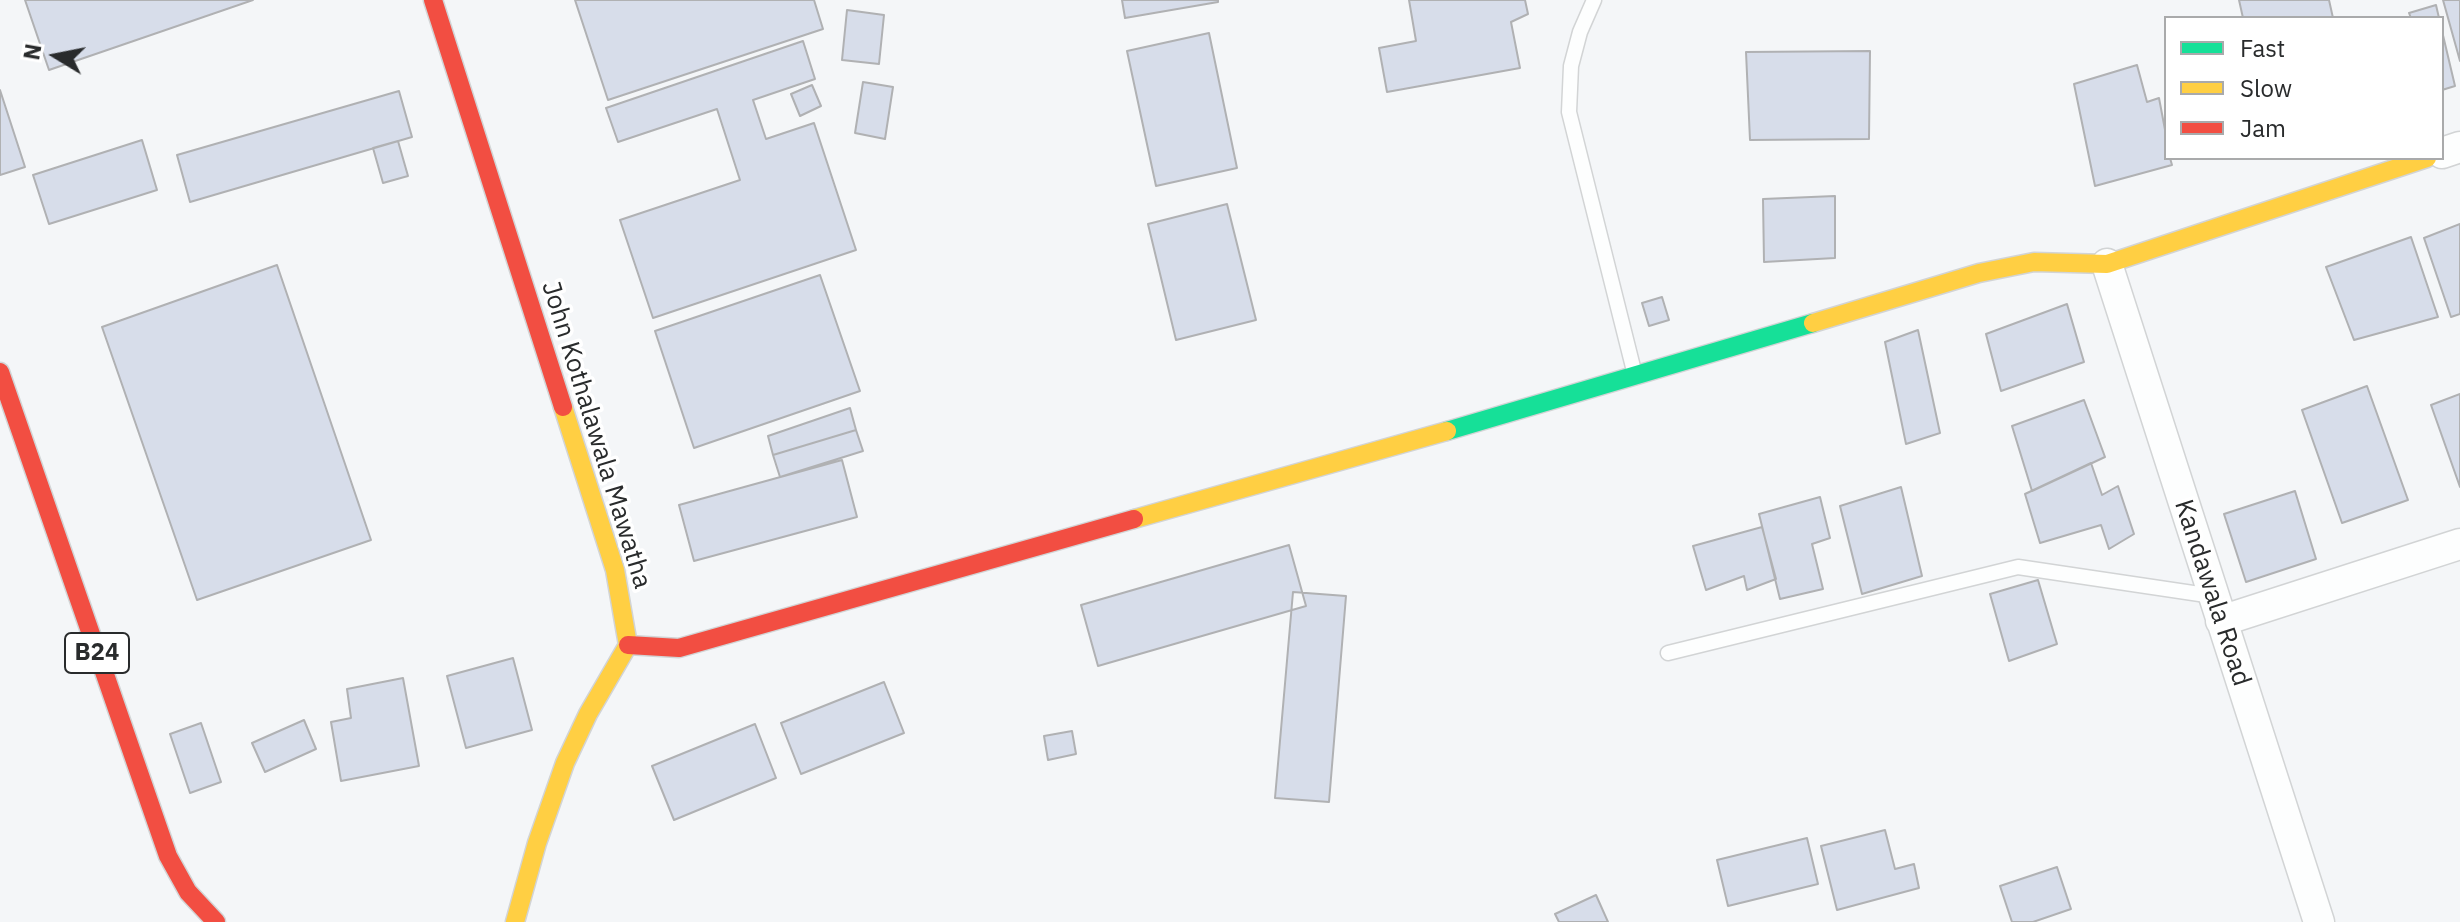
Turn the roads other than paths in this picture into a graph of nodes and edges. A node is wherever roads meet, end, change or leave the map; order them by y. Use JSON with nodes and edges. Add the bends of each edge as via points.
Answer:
{"nodes":[{"id":1,"x":433,"y":0,"type":"edge"},
{"id":2,"x":1594,"y":0,"type":"edge"},
{"id":3,"x":2421,"y":160,"type":"edge"},
{"id":4,"x":2107,"y":264,"type":"junction"},
{"id":5,"x":0,"y":372,"type":"edge"},
{"id":6,"x":1636,"y":377,"type":"junction"},
{"id":7,"x":2460,"y":544,"type":"edge"},
{"id":8,"x":2217,"y":609,"type":"junction"},
{"id":9,"x":628,"y":645,"type":"junction"},
{"id":10,"x":1668,"y":653,"type":"dead end"},
{"id":11,"x":216,"y":922,"type":"edge"},
{"id":12,"x":515,"y":922,"type":"edge"},
{"id":13,"x":2319,"y":922,"type":"edge"}],
"edges":[{"from":1,"to":9,"type":"street","name":"John Kothalawala Mawatha","via":[[615,570]]},
{"from":2,"to":6,"type":"lane","via":[[1571,66],[1569,112]]},
{"from":3,"to":4,"type":"street"},
{"from":4,"to":6,"type":"street","via":[[2034,262],[1979,273]]},
{"from":4,"to":8,"type":"street","name":"Kandawala Road"},
{"from":5,"to":11,"type":"street","number":"B24","via":[[168,856],[186,890]]},
{"from":6,"to":9,"type":"street","via":[[679,648]]},
{"from":7,"to":8,"type":"street"},
{"from":8,"to":10,"type":"lane","via":[[2018,567]]},
{"from":8,"to":13,"type":"street","name":"Kandawala Road"},
{"from":9,"to":12,"type":"street","via":[[587,716],[554,794]]}]}
